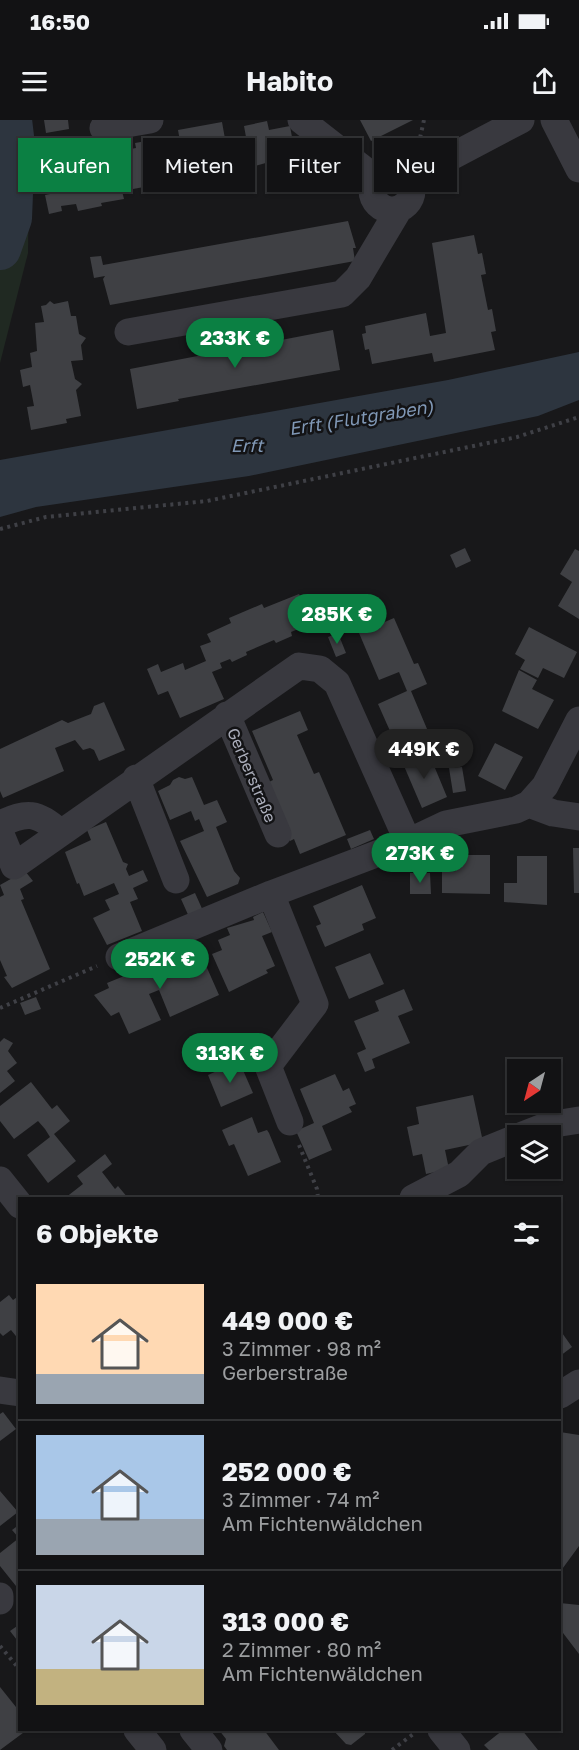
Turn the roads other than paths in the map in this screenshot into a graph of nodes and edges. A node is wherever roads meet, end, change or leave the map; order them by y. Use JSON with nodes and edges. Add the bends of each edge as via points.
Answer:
{"nodes":[{"id":1,"x":150,"y":120,"type":"edge"},
{"id":2,"x":301,"y":120,"type":"edge"},
{"id":3,"x":520,"y":120,"type":"edge"},
{"id":4,"x":554,"y":120,"type":"edge"},
{"id":5,"x":103,"y":129,"type":"dead end"},
{"id":6,"x":457,"y":153,"type":"edge"},
{"id":7,"x":579,"y":169,"type":"edge"},
{"id":8,"x":374,"y":177,"type":"edge"},
{"id":9,"x":374,"y":181,"type":"edge"},
{"id":10,"x":411,"y":192,"type":"edge"},
{"id":11,"x":399,"y":209,"type":"junction"},
{"id":12,"x":128,"y":332,"type":"dead end"},
{"id":13,"x":227,"y":715,"type":"junction"},
{"id":14,"x":579,"y":720,"type":"edge"},
{"id":15,"x":136,"y":778,"type":"junction"},
{"id":16,"x":529,"y":804,"type":"junction"},
{"id":17,"x":579,"y":817,"type":"edge"},
{"id":18,"x":0,"y":824,"type":"edge"},
{"id":19,"x":0,"y":832,"type":"edge"},
{"id":20,"x":60,"y":832,"type":"junction"},
{"id":21,"x":278,"y":834,"type":"dead end"},
{"id":22,"x":408,"y":842,"type":"junction"},
{"id":23,"x":176,"y":880,"type":"dead end"},
{"id":24,"x":272,"y":894,"type":"junction"},
{"id":25,"x":119,"y":957,"type":"road end"},
{"id":26,"x":579,"y":1120,"type":"edge"},
{"id":27,"x":290,"y":1122,"type":"road end"},
{"id":28,"x":548,"y":1125,"type":"edge"},
{"id":29,"x":507,"y":1141,"type":"edge"},
{"id":30,"x":0,"y":1180,"type":"edge"},
{"id":31,"x":416,"y":1197,"type":"edge"},
{"id":32,"x":18,"y":1202,"type":"edge"},
{"id":33,"x":579,"y":1383,"type":"edge"},
{"id":34,"x":0,"y":1390,"type":"edge"},
{"id":35,"x":18,"y":1393,"type":"edge"},
{"id":36,"x":561,"y":1394,"type":"edge"},
{"id":37,"x":0,"y":1596,"type":"edge"},
{"id":38,"x":0,"y":1601,"type":"edge"},
{"id":39,"x":138,"y":1731,"type":"edge"},
{"id":40,"x":194,"y":1731,"type":"edge"},
{"id":41,"x":442,"y":1731,"type":"edge"},
{"id":42,"x":153,"y":1750,"type":"edge"},
{"id":43,"x":209,"y":1750,"type":"edge"},
{"id":44,"x":457,"y":1750,"type":"edge"}],
"edges":[{"from":1,"to":5,"type":"street"},
{"from":2,"to":8,"type":"street"},
{"from":3,"to":6,"type":"street"},
{"from":4,"to":7,"type":"street"},
{"from":9,"to":11,"type":"street","via":[[371,190],[375,203],[386,210]]},
{"from":10,"to":11,"type":"street","via":[[405,206]]},
{"from":11,"to":12,"type":"street","via":[[358,278],[342,294]]},
{"from":13,"to":15,"type":"street","name":"Gerberstraße"},
{"from":13,"to":21,"type":"street","name":"Gerberstraße"},
{"from":13,"to":22,"type":"street","name":"Gerberstraße","via":[[299,666],[314,667],[332,677]]},
{"from":14,"to":16,"type":"street","via":[[545,786]]},
{"from":15,"to":20,"type":"street","name":"Gerberstraße"},
{"from":15,"to":23,"type":"street"},
{"from":16,"to":17,"type":"street"},
{"from":16,"to":22,"type":"street","via":[[453,822]]},
{"from":18,"to":20,"type":"street","via":[[32,815]]},
{"from":19,"to":20,"type":"street","name":"Gerberstraße","via":[[14,866]]},
{"from":22,"to":24,"type":"street"},
{"from":24,"to":25,"type":"street"},
{"from":24,"to":27,"type":"street","via":[[315,1004],[268,1066]]},
{"from":26,"to":28,"type":"street"},
{"from":29,"to":31,"type":"street","via":[[481,1152],[459,1174]]},
{"from":30,"to":32,"type":"street"},
{"from":33,"to":36,"type":"street"},
{"from":34,"to":35,"type":"street"},
{"from":37,"to":38,"type":"street"},
{"from":39,"to":42,"type":"street"},
{"from":40,"to":43,"type":"street"},
{"from":41,"to":44,"type":"street"}]}
